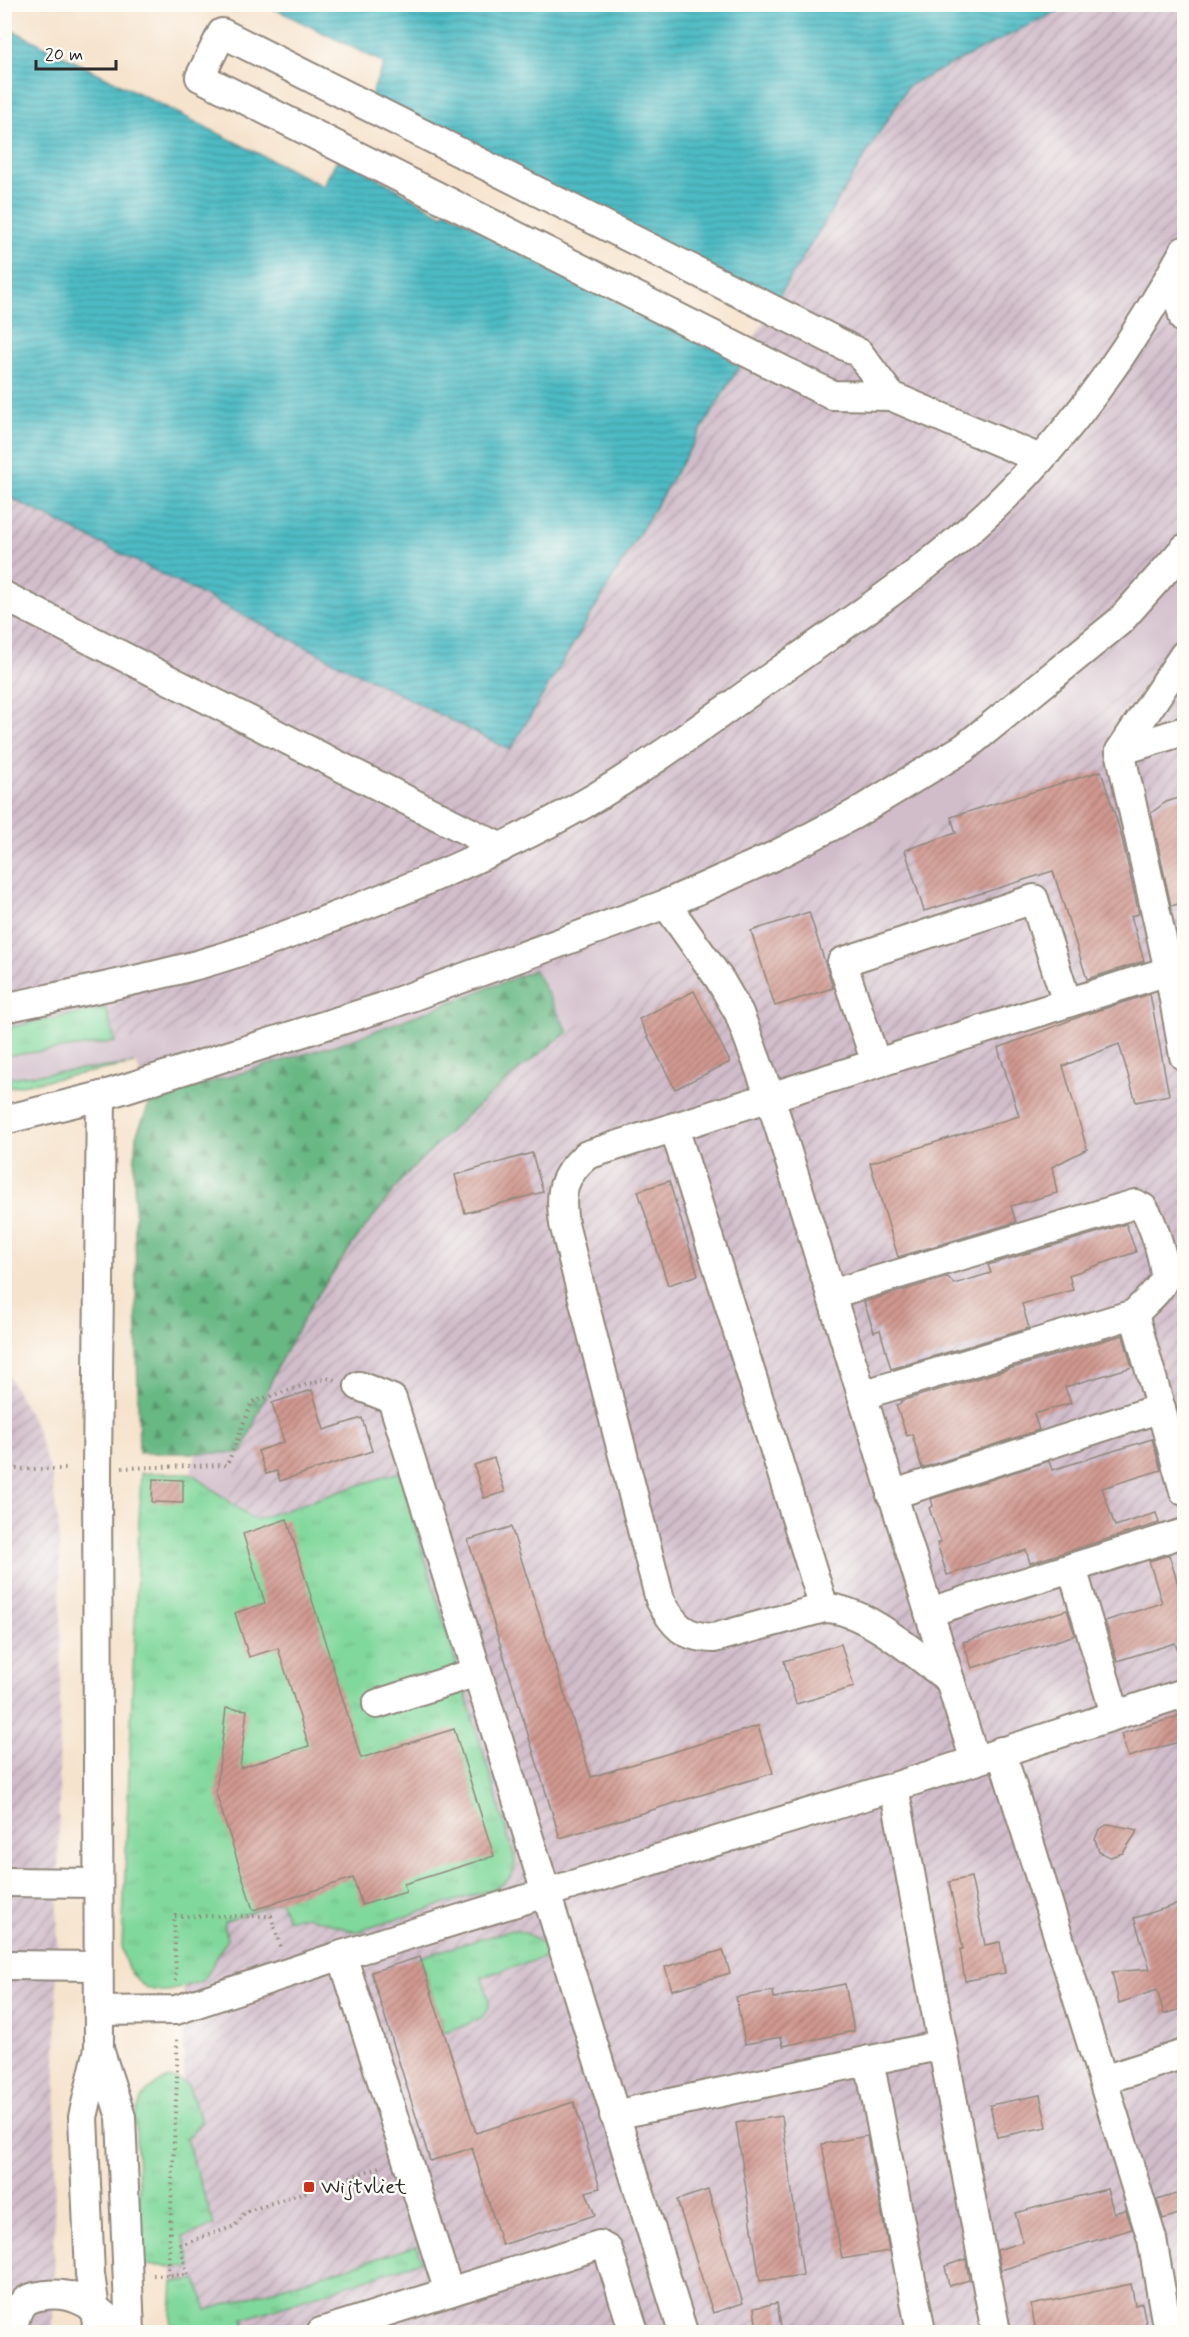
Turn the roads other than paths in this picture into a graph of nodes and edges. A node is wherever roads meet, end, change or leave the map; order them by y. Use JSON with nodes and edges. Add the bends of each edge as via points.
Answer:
{"nodes":[{"id":1,"x":1184,"y":252,"type":"edge"},
{"id":2,"x":1185,"y":319,"type":"edge"},
{"id":3,"x":891,"y":396,"type":"junction"},
{"id":4,"x":1040,"y":459,"type":"junction"},
{"id":5,"x":1185,"y":549,"type":"edge"},
{"id":6,"x":4,"y":596,"type":"edge"},
{"id":7,"x":1185,"y":655,"type":"edge"},
{"id":8,"x":1185,"y":731,"type":"edge"},
{"id":9,"x":1120,"y":751,"type":"junction"},
{"id":10,"x":501,"y":848,"type":"junction"},
{"id":11,"x":666,"y":904,"type":"junction"},
{"id":12,"x":1177,"y":969,"type":"edge"},
{"id":13,"x":1067,"y":1003,"type":"junction"},
{"id":14,"x":4,"y":1008,"type":"edge"},
{"id":15,"x":1185,"y":1056,"type":"edge"},
{"id":16,"x":876,"y":1063,"type":"junction"},
{"id":17,"x":101,"y":1096,"type":"junction"},
{"id":18,"x":770,"y":1097,"type":"junction"},
{"id":19,"x":4,"y":1120,"type":"edge"},
{"id":20,"x":674,"y":1127,"type":"junction"},
{"id":21,"x":831,"y":1294,"type":"junction"},
{"id":22,"x":1134,"y":1314,"type":"junction"},
{"id":23,"x":359,"y":1386,"type":"road end"},
{"id":24,"x":862,"y":1395,"type":"junction"},
{"id":25,"x":1161,"y":1408,"type":"junction"},
{"id":26,"x":1185,"y":1491,"type":"edge"},
{"id":27,"x":891,"y":1495,"type":"junction"},
{"id":28,"x":1185,"y":1533,"type":"edge"},
{"id":29,"x":1071,"y":1568,"type":"junction"},
{"id":30,"x":825,"y":1608,"type":"junction"},
{"id":31,"x":929,"y":1612,"type":"junction"},
{"id":32,"x":477,"y":1672,"type":"junction"},
{"id":33,"x":950,"y":1680,"type":"junction"},
{"id":34,"x":1185,"y":1693,"type":"edge"},
{"id":35,"x":377,"y":1704,"type":"dead end"},
{"id":36,"x":1115,"y":1714,"type":"junction"},
{"id":37,"x":1001,"y":1751,"type":"junction"},
{"id":38,"x":975,"y":1761,"type":"junction"},
{"id":39,"x":894,"y":1787,"type":"junction"},
{"id":40,"x":4,"y":1882,"type":"edge"},
{"id":41,"x":97,"y":1883,"type":"junction"},
{"id":42,"x":545,"y":1893,"type":"junction"},
{"id":43,"x":342,"y":1955,"type":"junction"},
{"id":44,"x":4,"y":1965,"type":"edge"},
{"id":45,"x":98,"y":1966,"type":"junction"},
{"id":46,"x":99,"y":2011,"type":"junction"},
{"id":47,"x":942,"y":2045,"type":"junction"},
{"id":48,"x":99,"y":2049,"type":"junction"},
{"id":49,"x":1185,"y":2054,"type":"edge"},
{"id":50,"x":869,"y":2060,"type":"junction"},
{"id":51,"x":1103,"y":2080,"type":"junction"},
{"id":52,"x":614,"y":2115,"type":"junction"},
{"id":53,"x":449,"y":2292,"type":"junction"},
{"id":54,"x":96,"y":2320,"type":"edge"},
{"id":55,"x":12,"y":2332,"type":"edge"},
{"id":56,"x":123,"y":2332,"type":"edge"},
{"id":57,"x":130,"y":2332,"type":"edge"},
{"id":58,"x":321,"y":2332,"type":"edge"},
{"id":59,"x":634,"y":2332,"type":"edge"},
{"id":60,"x":683,"y":2332,"type":"edge"},
{"id":61,"x":921,"y":2332,"type":"edge"},
{"id":62,"x":992,"y":2332,"type":"edge"},
{"id":63,"x":1168,"y":2332,"type":"edge"}],
"edges":[{"from":1,"to":2,"type":"street","via":[[1180,304]]},
{"from":1,"to":4,"type":"street","via":[[1116,364]]},
{"from":3,"to":3,"type":"street","via":[[832,395],[200,77],[222,33],[859,353]]},
{"from":3,"to":4,"type":"street"},
{"from":4,"to":10,"type":"street","via":[[970,530],[914,576],[660,755],[586,803]]},
{"from":5,"to":11,"type":"street","via":[[1120,621],[964,748],[853,815],[772,857]]},
{"from":6,"to":10,"type":"street"},
{"from":7,"to":9,"type":"street"},
{"from":8,"to":9,"type":"street"},
{"from":9,"to":12,"type":"street"},
{"from":10,"to":14,"type":"street","via":[[414,887],[235,953],[190,967]]},
{"from":11,"to":17,"type":"street","via":[[383,1007]]},
{"from":11,"to":18,"type":"street","via":[[720,980],[738,1013]]},
{"from":12,"to":13,"type":"street"},
{"from":12,"to":15,"type":"street"},
{"from":13,"to":16,"type":"street"},
{"from":13,"to":16,"type":"street","via":[[1034,899],[842,962]]},
{"from":16,"to":18,"type":"street"},
{"from":17,"to":19,"type":"street"},
{"from":17,"to":41,"type":"street"},
{"from":18,"to":20,"type":"street"},
{"from":18,"to":21,"type":"street"},
{"from":20,"to":30,"type":"street"},
{"from":20,"to":30,"type":"street","via":[[587,1155],[573,1167],[560,1202],[660,1600],[680,1629],[695,1637],[714,1638]]},
{"from":21,"to":22,"type":"street","via":[[1135,1204],[1149,1216],[1165,1277]]},
{"from":21,"to":24,"type":"street"},
{"from":22,"to":24,"type":"street"},
{"from":22,"to":25,"type":"street"},
{"from":23,"to":32,"type":"street","via":[[392,1399]]},
{"from":24,"to":27,"type":"street"},
{"from":25,"to":26,"type":"street"},
{"from":25,"to":27,"type":"street"},
{"from":27,"to":31,"type":"street"},
{"from":28,"to":29,"type":"street"},
{"from":29,"to":31,"type":"street"},
{"from":29,"to":36,"type":"street"},
{"from":30,"to":33,"type":"street","via":[[838,1608],[873,1624]]},
{"from":31,"to":33,"type":"street"},
{"from":32,"to":35,"type":"street"},
{"from":32,"to":42,"type":"street"},
{"from":33,"to":38,"type":"street"},
{"from":34,"to":36,"type":"street"},
{"from":36,"to":37,"type":"street"},
{"from":37,"to":38,"type":"street"},
{"from":37,"to":51,"type":"street"},
{"from":38,"to":39,"type":"street"},
{"from":39,"to":42,"type":"street"},
{"from":39,"to":47,"type":"street"},
{"from":40,"to":41,"type":"street"},
{"from":41,"to":45,"type":"street"},
{"from":42,"to":43,"type":"street"},
{"from":42,"to":52,"type":"street"},
{"from":43,"to":46,"type":"street","via":[[176,2010]]},
{"from":43,"to":53,"type":"street"},
{"from":44,"to":45,"type":"street"},
{"from":45,"to":46,"type":"street"},
{"from":46,"to":48,"type":"street"},
{"from":47,"to":50,"type":"street"},
{"from":47,"to":62,"type":"street"},
{"from":48,"to":54,"type":"street","via":[[82,2117]]},
{"from":48,"to":57,"type":"street","via":[[121,2117]]},
{"from":49,"to":51,"type":"street"},
{"from":50,"to":52,"type":"street"},
{"from":50,"to":61,"type":"street"},
{"from":51,"to":63,"type":"street","via":[[1152,2239]]},
{"from":52,"to":60,"type":"street"},
{"from":53,"to":58,"type":"street"},
{"from":53,"to":59,"type":"street","via":[[598,2246],[608,2250]]},
{"from":54,"to":55,"type":"street","via":[[76,2297],[59,2293],[23,2302]]},
{"from":54,"to":56,"type":"street"}]}
